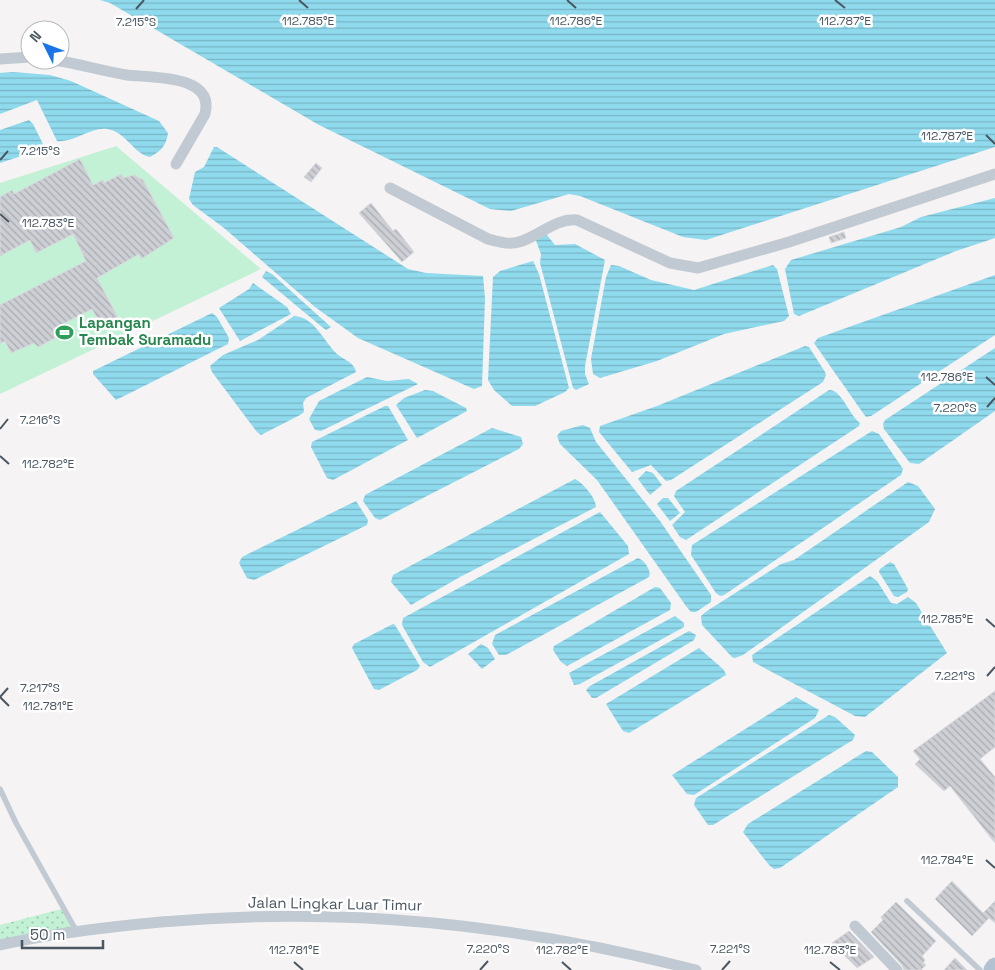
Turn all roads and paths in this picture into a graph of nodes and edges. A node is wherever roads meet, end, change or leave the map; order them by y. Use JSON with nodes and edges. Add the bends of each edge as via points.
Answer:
{"nodes":[{"id":1,"x":20,"y":58,"type":"edge"},
{"id":2,"x":0,"y":59,"type":"edge"},
{"id":3,"x":70,"y":63,"type":"edge"},
{"id":4,"x":176,"y":164,"type":"dead end"},
{"id":5,"x":995,"y":174,"type":"edge"},
{"id":6,"x":390,"y":188,"type":"dead end"},
{"id":7,"x":0,"y":789,"type":"edge"},
{"id":8,"x":907,"y":901,"type":"dead end"},
{"id":9,"x":855,"y":926,"type":"dead end"},
{"id":10,"x":77,"y":932,"type":"junction"},
{"id":11,"x":0,"y":945,"type":"edge"},
{"id":12,"x":995,"y":966,"type":"edge"},
{"id":13,"x":696,"y":970,"type":"edge"},
{"id":14,"x":897,"y":970,"type":"edge"},
{"id":15,"x":980,"y":970,"type":"edge"},
{"id":16,"x":992,"y":970,"type":"edge"}],
"edges":[{"from":1,"to":2,"type":"street"},
{"from":3,"to":4,"type":"street","via":[[177,80],[201,92],[207,106],[205,114]]},
{"from":5,"to":6,"type":"street","via":[[789,242],[698,268],[670,263],[577,220],[561,221],[521,242],[488,239]]},
{"from":7,"to":10,"type":"lane"},
{"from":8,"to":15,"type":"lane"},
{"from":9,"to":14,"type":"street"},
{"from":10,"to":11,"type":"street","name":"Jalan Lingkar Luar Timur"},
{"from":10,"to":13,"type":"street","name":"Jalan Lingkar Luar Timur","via":[[212,918],[364,916],[506,930],[583,943]]},
{"from":12,"to":16,"type":"main road"}]}
